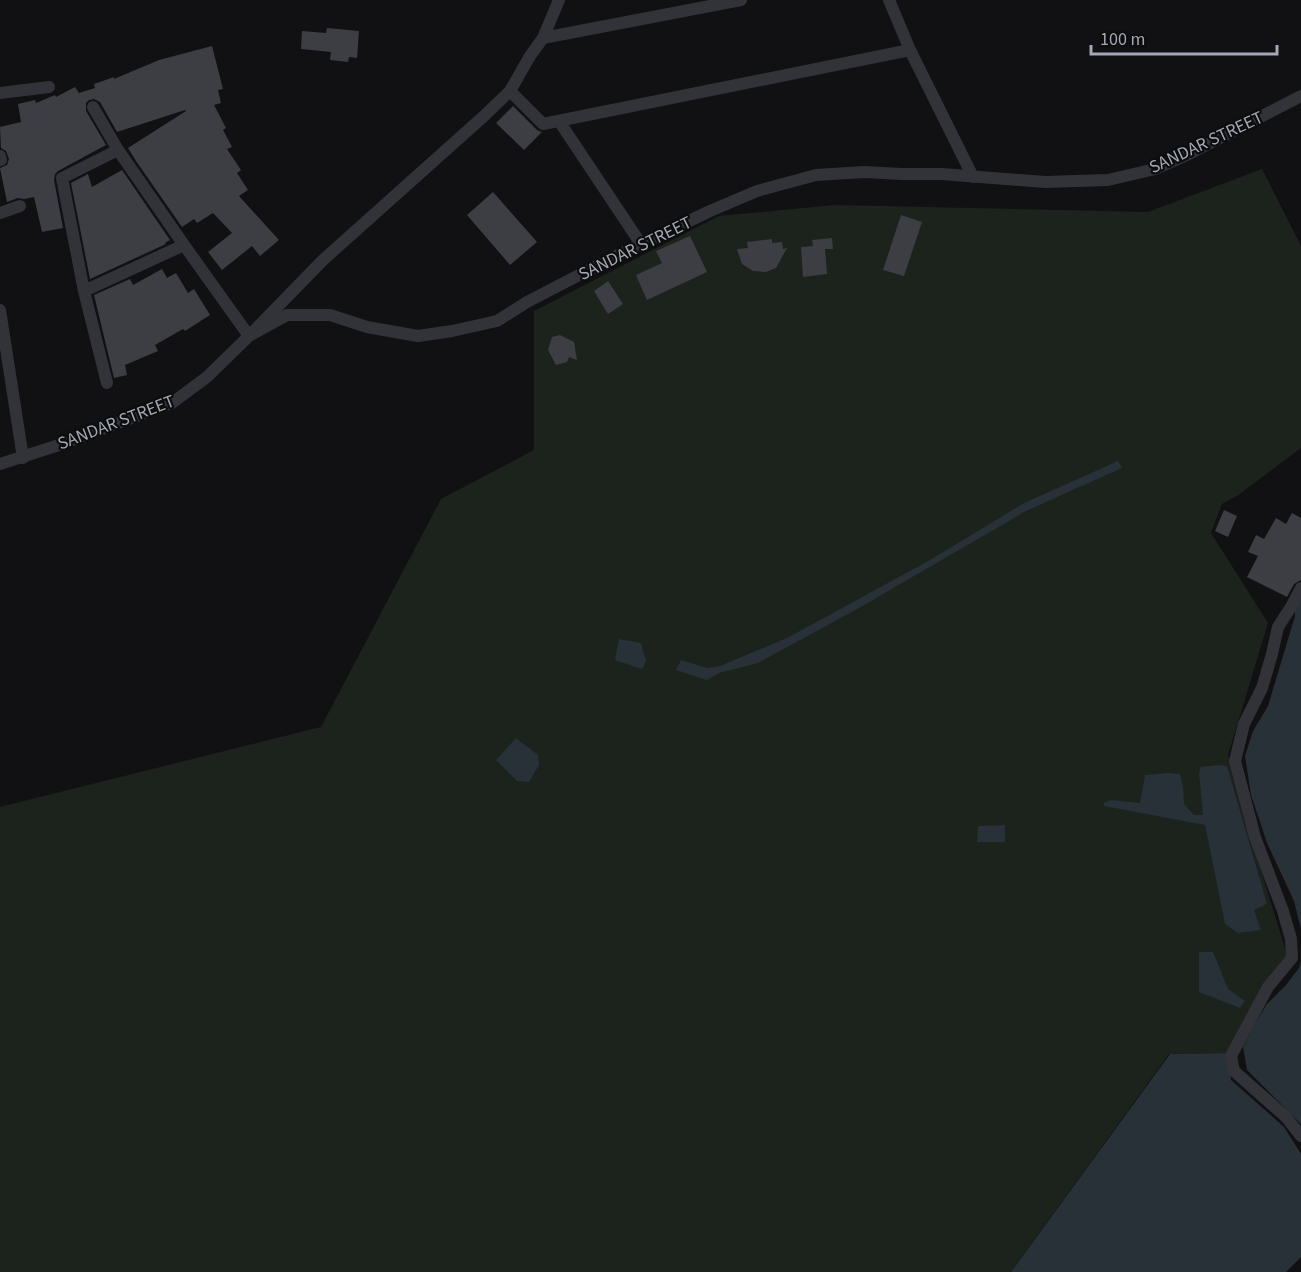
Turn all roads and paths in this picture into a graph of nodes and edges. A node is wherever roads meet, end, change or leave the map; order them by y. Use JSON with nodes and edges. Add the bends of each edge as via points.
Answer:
{"nodes":[{"id":1,"x":558,"y":0,"type":"edge"},
{"id":2,"x":741,"y":0,"type":"edge"},
{"id":3,"x":889,"y":0,"type":"edge"},
{"id":4,"x":543,"y":38,"type":"junction"},
{"id":5,"x":910,"y":50,"type":"junction"},
{"id":6,"x":49,"y":87,"type":"dead end"},
{"id":7,"x":510,"y":92,"type":"junction"},
{"id":8,"x":0,"y":93,"type":"edge"},
{"id":9,"x":1301,"y":96,"type":"edge"},
{"id":10,"x":93,"y":107,"type":"dead end"},
{"id":11,"x":559,"y":121,"type":"junction"},
{"id":12,"x":118,"y":150,"type":"junction"},
{"id":13,"x":974,"y":177,"type":"junction"},
{"id":14,"x":20,"y":206,"type":"dead end"},
{"id":15,"x":0,"y":213,"type":"edge"},
{"id":16,"x":641,"y":244,"type":"junction"},
{"id":17,"x":184,"y":245,"type":"junction"},
{"id":18,"x":84,"y":291,"type":"junction"},
{"id":19,"x":0,"y":310,"type":"edge"},
{"id":20,"x":249,"y":336,"type":"junction"},
{"id":21,"x":107,"y":383,"type":"dead end"},
{"id":22,"x":23,"y":458,"type":"junction"},
{"id":23,"x":0,"y":464,"type":"edge"},
{"id":24,"x":1301,"y":588,"type":"edge"},
{"id":25,"x":1301,"y":1136,"type":"edge"}],
"edges":[{"from":1,"to":4,"type":"street"},
{"from":2,"to":4,"type":"street"},
{"from":3,"to":5,"type":"street"},
{"from":4,"to":7,"type":"street"},
{"from":5,"to":11,"type":"street"},
{"from":5,"to":13,"type":"street"},
{"from":6,"to":8,"type":"street"},
{"from":7,"to":11,"type":"street","via":[[543,124]]},
{"from":7,"to":20,"type":"street","via":[[323,260]]},
{"from":9,"to":13,"type":"street","name":"SANDAR STREET","via":[[1155,169],[1108,180],[1045,182]]},
{"from":10,"to":12,"type":"street"},
{"from":11,"to":16,"type":"street"},
{"from":12,"to":17,"type":"street"},
{"from":12,"to":18,"type":"street","via":[[62,178]]},
{"from":13,"to":16,"type":"street","name":"SANDAR STREET","via":[[864,172],[816,175],[757,190]]},
{"from":14,"to":15,"type":"street"},
{"from":16,"to":20,"type":"street","name":"SANDAR STREET","via":[[497,321],[418,336],[367,327],[330,315],[287,315]]},
{"from":17,"to":18,"type":"street"},
{"from":17,"to":20,"type":"street"},
{"from":18,"to":21,"type":"street"},
{"from":19,"to":22,"type":"street"},
{"from":20,"to":22,"type":"street","name":"SANDAR STREET","via":[[207,377],[172,403]]},
{"from":22,"to":23,"type":"street","name":"SANDAR STREET"},
{"from":24,"to":25,"type":"street","via":[[1278,627],[1262,688],[1244,724],[1235,761],[1256,837],[1283,911],[1292,958],[1268,987],[1231,1056],[1234,1071],[1286,1117]]}]}
